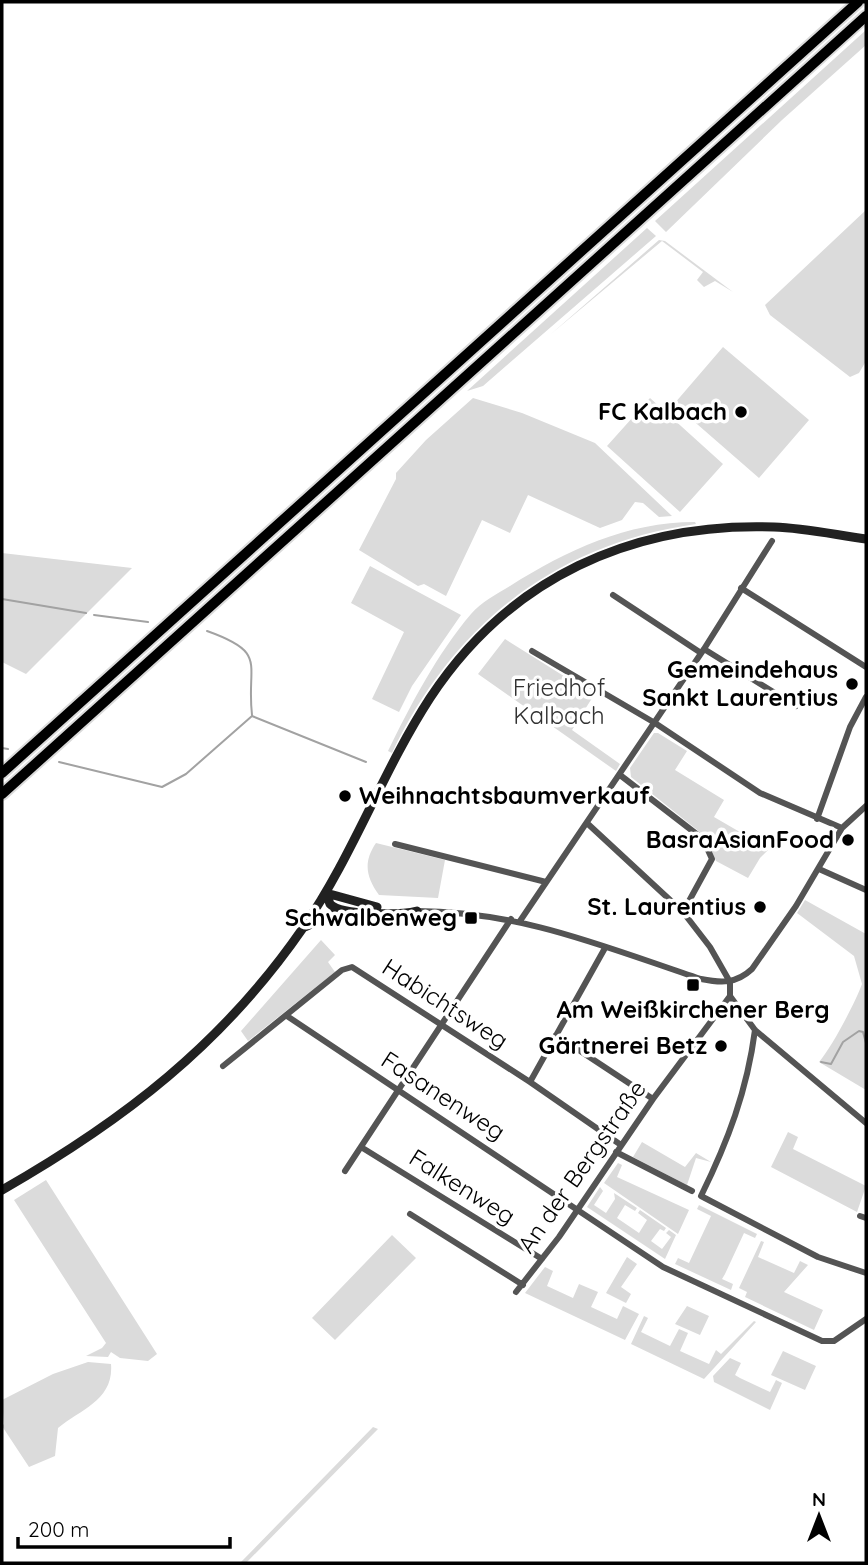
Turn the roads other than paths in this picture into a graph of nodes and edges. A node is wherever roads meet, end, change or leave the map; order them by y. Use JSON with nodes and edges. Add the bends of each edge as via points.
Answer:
{"nodes":[{"id":1,"x":858,"y":2,"type":"edge"},
{"id":2,"x":866,"y":16,"type":"edge"},
{"id":3,"x":866,"y":539,"type":"edge"},
{"id":4,"x":772,"y":541,"type":"dead end"},
{"id":5,"x":741,"y":588,"type":"junction"},
{"id":6,"x":613,"y":595,"type":"dead end"},
{"id":7,"x":532,"y":651,"type":"dead end"},
{"id":8,"x":702,"y":651,"type":"junction"},
{"id":9,"x":866,"y":667,"type":"edge"},
{"id":10,"x":866,"y":697,"type":"edge"},
{"id":11,"x":796,"y":706,"type":"dead end"},
{"id":12,"x":655,"y":723,"type":"junction"},
{"id":13,"x":2,"y":773,"type":"edge"},
{"id":14,"x":620,"y":775,"type":"junction"},
{"id":15,"x":2,"y":794,"type":"edge"},
{"id":16,"x":866,"y":806,"type":"edge"},
{"id":17,"x":817,"y":819,"type":"junction"},
{"id":18,"x":588,"y":824,"type":"junction"},
{"id":19,"x":842,"y":828,"type":"junction"},
{"id":20,"x":395,"y":844,"type":"dead end"},
{"id":21,"x":819,"y":869,"type":"junction"},
{"id":22,"x":335,"y":876,"type":"junction"},
{"id":23,"x":546,"y":882,"type":"junction"},
{"id":24,"x":866,"y":890,"type":"edge"},
{"id":25,"x":326,"y":893,"type":"junction"},
{"id":26,"x":343,"y":899,"type":"junction"},
{"id":27,"x":341,"y":910,"type":"junction"},
{"id":28,"x":417,"y":911,"type":"junction"},
{"id":29,"x":683,"y":912,"type":"junction"},
{"id":30,"x":511,"y":919,"type":"junction"},
{"id":31,"x":520,"y":921,"type":"junction"},
{"id":32,"x":304,"y":927,"type":"junction"},
{"id":33,"x":605,"y":948,"type":"junction"},
{"id":34,"x":730,"y":982,"type":"junction"},
{"id":35,"x":730,"y":996,"type":"junction"},
{"id":36,"x":287,"y":1016,"type":"junction"},
{"id":37,"x":442,"y":1024,"type":"junction"},
{"id":38,"x":755,"y":1030,"type":"junction"},
{"id":39,"x":556,"y":1035,"type":"junction"},
{"id":40,"x":223,"y":1066,"type":"dead end"},
{"id":41,"x":530,"y":1082,"type":"junction"},
{"id":42,"x":399,"y":1090,"type":"junction"},
{"id":43,"x":653,"y":1099,"type":"junction"},
{"id":44,"x":866,"y":1123,"type":"edge"},
{"id":45,"x":361,"y":1147,"type":"junction"},
{"id":46,"x":618,"y":1149,"type":"junction"},
{"id":47,"x":345,"y":1171,"type":"dead end"},
{"id":48,"x":2,"y":1190,"type":"edge"},
{"id":49,"x":692,"y":1191,"type":"dead end"},
{"id":50,"x":579,"y":1208,"type":"junction"},
{"id":51,"x":410,"y":1214,"type":"dead end"},
{"id":52,"x":542,"y":1259,"type":"junction"},
{"id":53,"x":866,"y":1273,"type":"edge"},
{"id":54,"x":523,"y":1285,"type":"junction"},
{"id":55,"x":516,"y":1292,"type":"dead end"},
{"id":56,"x":866,"y":1320,"type":"edge"}],
"edges":[{"from":1,"to":13,"type":"highway"},
{"from":2,"to":15,"type":"highway"},
{"from":3,"to":22,"type":"main road","via":[[774,527],[674,532],[625,545],[567,570],[513,605],[464,652],[429,700]]},
{"from":4,"to":5,"type":"street"},
{"from":5,"to":8,"type":"street"},
{"from":5,"to":9,"type":"street"},
{"from":6,"to":8,"type":"street"},
{"from":7,"to":12,"type":"street"},
{"from":8,"to":11,"type":"street"},
{"from":8,"to":12,"type":"street"},
{"from":10,"to":17,"type":"street","via":[[850,727]]},
{"from":12,"to":14,"type":"street"},
{"from":12,"to":17,"type":"street","via":[[760,793]]},
{"from":14,"to":18,"type":"street"},
{"from":14,"to":29,"type":"street","via":[[704,839],[712,859]]},
{"from":16,"to":19,"type":"street"},
{"from":17,"to":19,"type":"street"},
{"from":18,"to":23,"type":"street"},
{"from":18,"to":29,"type":"street"},
{"from":19,"to":21,"type":"street"},
{"from":20,"to":23,"type":"street"},
{"from":21,"to":24,"type":"street"},
{"from":21,"to":34,"type":"street","via":[[752,970]]},
{"from":22,"to":25,"type":"main road"},
{"from":22,"to":26,"type":"main road"},
{"from":23,"to":31,"type":"street"},
{"from":25,"to":26,"type":"main road"},
{"from":25,"to":27,"type":"main road","via":[[330,904]]},
{"from":25,"to":32,"type":"main road"},
{"from":26,"to":28,"type":"main road"},
{"from":27,"to":28,"type":"main road"},
{"from":27,"to":32,"type":"main road"},
{"from":28,"to":30,"type":"street"},
{"from":29,"to":34,"type":"street"},
{"from":30,"to":31,"type":"street"},
{"from":30,"to":37,"type":"street"},
{"from":31,"to":33,"type":"street"},
{"from":32,"to":48,"type":"main road","via":[[229,1020],[181,1069],[92,1136]]},
{"from":33,"to":34,"type":"street","via":[[701,979]]},
{"from":33,"to":39,"type":"street"},
{"from":34,"to":35,"type":"street"},
{"from":35,"to":38,"type":"street"},
{"from":35,"to":43,"type":"street","name":"An der Bergstraße"},
{"from":36,"to":37,"type":"street","name":"Habichtsweg","via":[[342,970],[352,967]]},
{"from":36,"to":40,"type":"street"},
{"from":36,"to":42,"type":"street","name":"Fasanenweg"},
{"from":37,"to":41,"type":"street","name":"Habichtsweg"},
{"from":37,"to":42,"type":"street"},
{"from":38,"to":44,"type":"street"},
{"from":38,"to":53,"type":"street","via":[[743,1097],[701,1196],[818,1257]]},
{"from":39,"to":41,"type":"street"},
{"from":39,"to":43,"type":"street"},
{"from":41,"to":46,"type":"street","name":"Habichtsweg"},
{"from":42,"to":45,"type":"street"},
{"from":42,"to":50,"type":"street","name":"Fasanenweg"},
{"from":43,"to":46,"type":"street","name":"An der Bergstraße"},
{"from":45,"to":47,"type":"street"},
{"from":45,"to":52,"type":"street","name":"Falkenweg"},
{"from":46,"to":49,"type":"street","name":"Habichtsweg"},
{"from":46,"to":50,"type":"street","name":"An der Bergstraße"},
{"from":50,"to":52,"type":"street","name":"An der Bergstraße"},
{"from":50,"to":56,"type":"street","name":"Fasanenweg","via":[[663,1266],[822,1341],[834,1341]]},
{"from":51,"to":54,"type":"street"},
{"from":52,"to":54,"type":"street","name":"An der Bergstraße"},
{"from":54,"to":55,"type":"street","name":"An der Bergstraße"}]}
